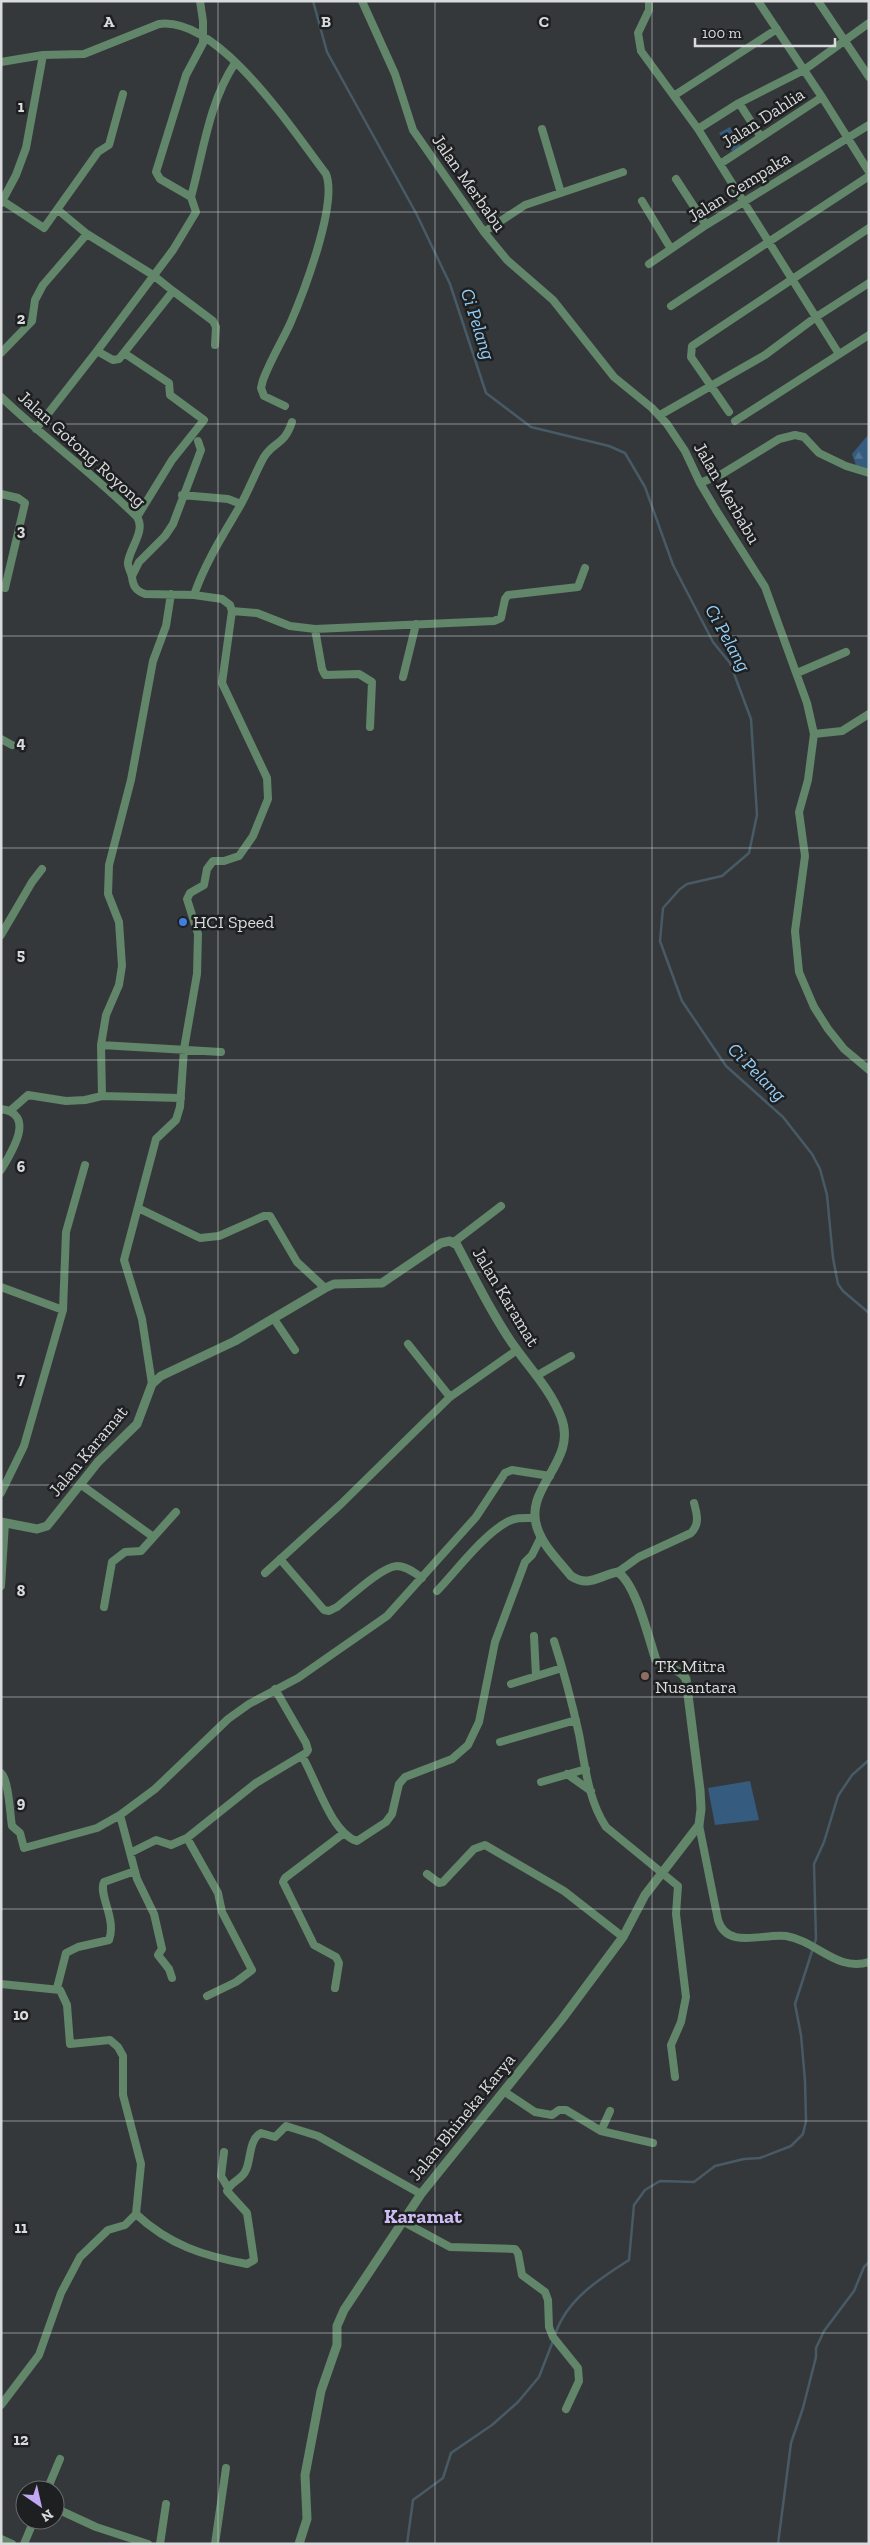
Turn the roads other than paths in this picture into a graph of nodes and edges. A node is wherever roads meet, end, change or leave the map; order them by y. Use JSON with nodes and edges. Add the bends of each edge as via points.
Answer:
{"nodes":[{"id":1,"x":200,"y":1,"type":"edge"},
{"id":2,"x":364,"y":1,"type":"edge"},
{"id":3,"x":649,"y":1,"type":"edge"},
{"id":4,"x":758,"y":1,"type":"edge"},
{"id":5,"x":818,"y":1,"type":"edge"},
{"id":6,"x":869,"y":23,"type":"edge"},
{"id":7,"x":777,"y":29,"type":"junction"},
{"id":8,"x":203,"y":40,"type":"junction"},
{"id":9,"x":843,"y":40,"type":"junction"},
{"id":10,"x":43,"y":55,"type":"junction"},
{"id":11,"x":1,"y":62,"type":"edge"},
{"id":12,"x":235,"y":63,"type":"junction"},
{"id":13,"x":804,"y":70,"type":"junction"},
{"id":14,"x":868,"y":75,"type":"edge"},
{"id":15,"x":123,"y":94,"type":"dead end"},
{"id":16,"x":675,"y":95,"type":"junction"},
{"id":17,"x":822,"y":97,"type":"junction"},
{"id":18,"x":739,"y":103,"type":"junction"},
{"id":19,"x":869,"y":125,"type":"edge"},
{"id":20,"x":542,"y":129,"type":"dead end"},
{"id":21,"x":698,"y":129,"type":"junction"},
{"id":22,"x":761,"y":137,"type":"junction"},
{"id":23,"x":847,"y":138,"type":"junction"},
{"id":24,"x":720,"y":164,"type":"junction"},
{"id":25,"x":623,"y":172,"type":"dead end"},
{"id":26,"x":869,"y":174,"type":"edge"},
{"id":27,"x":676,"y":179,"type":"dead end"},
{"id":28,"x":561,"y":193,"type":"junction"},
{"id":29,"x":191,"y":197,"type":"junction"},
{"id":30,"x":642,"y":201,"type":"dead end"},
{"id":31,"x":2,"y":202,"type":"edge"},
{"id":32,"x":743,"y":202,"type":"junction"},
{"id":33,"x":58,"y":210,"type":"junction"},
{"id":34,"x":706,"y":225,"type":"junction"},
{"id":35,"x":869,"y":228,"type":"edge"},
{"id":36,"x":484,"y":232,"type":"junction"},
{"id":37,"x":86,"y":234,"type":"junction"},
{"id":38,"x":769,"y":242,"type":"junction"},
{"id":39,"x":671,"y":249,"type":"junction"},
{"id":40,"x":649,"y":264,"type":"dead end"},
{"id":41,"x":154,"y":275,"type":"junction"},
{"id":42,"x":793,"y":278,"type":"junction"},
{"id":43,"x":869,"y":283,"type":"edge"},
{"id":44,"x":173,"y":291,"type":"junction"},
{"id":45,"x":671,"y":306,"type":"dead end"},
{"id":46,"x":816,"y":317,"type":"junction"},
{"id":47,"x":869,"y":335,"type":"edge"},
{"id":48,"x":215,"y":345,"type":"dead end"},
{"id":49,"x":97,"y":351,"type":"junction"},
{"id":50,"x":1,"y":353,"type":"edge"},
{"id":51,"x":124,"y":353,"type":"junction"},
{"id":52,"x":840,"y":354,"type":"junction"},
{"id":53,"x":712,"y":387,"type":"junction"},
{"id":54,"x":1,"y":397,"type":"edge"},
{"id":55,"x":285,"y":406,"type":"dead end"},
{"id":56,"x":729,"y":412,"type":"dead end"},
{"id":57,"x":660,"y":415,"type":"junction"},
{"id":58,"x":735,"y":421,"type":"dead end"},
{"id":59,"x":292,"y":422,"type":"dead end"},
{"id":60,"x":36,"y":429,"type":"junction"},
{"id":61,"x":198,"y":441,"type":"dead end"},
{"id":62,"x":869,"y":474,"type":"edge"},
{"id":63,"x":700,"y":483,"type":"junction"},
{"id":64,"x":1,"y":494,"type":"edge"},
{"id":65,"x":182,"y":495,"type":"junction"},
{"id":66,"x":241,"y":504,"type":"junction"},
{"id":67,"x":138,"y":517,"type":"junction"},
{"id":68,"x":585,"y":568,"type":"dead end"},
{"id":69,"x":132,"y":576,"type":"junction"},
{"id":70,"x":5,"y":588,"type":"dead end"},
{"id":71,"x":171,"y":594,"type":"junction"},
{"id":72,"x":194,"y":595,"type":"junction"},
{"id":73,"x":232,"y":611,"type":"junction"},
{"id":74,"x":416,"y":624,"type":"junction"},
{"id":75,"x":315,"y":629,"type":"junction"},
{"id":76,"x":846,"y":652,"type":"dead end"},
{"id":77,"x":797,"y":673,"type":"junction"},
{"id":78,"x":404,"y":677,"type":"dead end"},
{"id":79,"x":869,"y":714,"type":"edge"},
{"id":80,"x":370,"y":727,"type":"dead end"},
{"id":81,"x":814,"y":734,"type":"junction"},
{"id":82,"x":1,"y":739,"type":"edge"},
{"id":83,"x":12,"y":745,"type":"dead end"},
{"id":84,"x":42,"y":869,"type":"dead end"},
{"id":85,"x":1,"y":935,"type":"edge"},
{"id":86,"x":101,"y":1045,"type":"junction"},
{"id":87,"x":184,"y":1049,"type":"junction"},
{"id":88,"x":220,"y":1052,"type":"dead end"},
{"id":89,"x":869,"y":1070,"type":"edge"},
{"id":90,"x":102,"y":1096,"type":"junction"},
{"id":91,"x":181,"y":1098,"type":"junction"},
{"id":92,"x":1,"y":1109,"type":"edge"},
{"id":93,"x":11,"y":1110,"type":"junction"},
{"id":94,"x":85,"y":1164,"type":"dead end"},
{"id":95,"x":1,"y":1170,"type":"edge"},
{"id":96,"x":502,"y":1206,"type":"dead end"},
{"id":97,"x":138,"y":1208,"type":"junction"},
{"id":98,"x":454,"y":1242,"type":"junction"},
{"id":99,"x":1,"y":1287,"type":"edge"},
{"id":100,"x":325,"y":1288,"type":"junction"},
{"id":101,"x":63,"y":1310,"type":"junction"},
{"id":102,"x":274,"y":1319,"type":"junction"},
{"id":103,"x":408,"y":1344,"type":"dead end"},
{"id":104,"x":295,"y":1350,"type":"dead end"},
{"id":105,"x":517,"y":1350,"type":"junction"},
{"id":106,"x":571,"y":1356,"type":"dead end"},
{"id":107,"x":538,"y":1375,"type":"junction"},
{"id":108,"x":152,"y":1384,"type":"junction"},
{"id":109,"x":450,"y":1397,"type":"junction"},
{"id":110,"x":550,"y":1476,"type":"junction"},
{"id":111,"x":80,"y":1484,"type":"junction"},
{"id":112,"x":1,"y":1494,"type":"edge"},
{"id":113,"x":694,"y":1503,"type":"dead end"},
{"id":114,"x":176,"y":1512,"type":"dead end"},
{"id":115,"x":534,"y":1518,"type":"junction"},
{"id":116,"x":3,"y":1523,"type":"edge"},
{"id":117,"x":152,"y":1536,"type":"junction"},
{"id":118,"x":541,"y":1537,"type":"junction"},
{"id":119,"x":280,"y":1559,"type":"junction"},
{"id":120,"x":618,"y":1572,"type":"junction"},
{"id":121,"x":265,"y":1573,"type":"dead end"},
{"id":122,"x":422,"y":1578,"type":"junction"},
{"id":123,"x":1,"y":1586,"type":"edge"},
{"id":124,"x":436,"y":1591,"type":"dead end"},
{"id":125,"x":104,"y":1607,"type":"dead end"},
{"id":126,"x":534,"y":1636,"type":"dead end"},
{"id":127,"x":554,"y":1641,"type":"dead end"},
{"id":128,"x":562,"y":1668,"type":"junction"},
{"id":129,"x":536,"y":1676,"type":"junction"},
{"id":130,"x":511,"y":1684,"type":"dead end"},
{"id":131,"x":275,"y":1690,"type":"junction"},
{"id":132,"x":576,"y":1720,"type":"junction"},
{"id":133,"x":500,"y":1742,"type":"dead end"},
{"id":134,"x":302,"y":1756,"type":"junction"},
{"id":135,"x":586,"y":1769,"type":"junction"},
{"id":136,"x":1,"y":1773,"type":"edge"},
{"id":137,"x":567,"y":1774,"type":"junction"},
{"id":138,"x":541,"y":1782,"type":"dead end"},
{"id":139,"x":591,"y":1791,"type":"junction"},
{"id":140,"x":120,"y":1815,"type":"junction"},
{"id":141,"x":699,"y":1825,"type":"junction"},
{"id":142,"x":344,"y":1833,"type":"junction"},
{"id":143,"x":187,"y":1838,"type":"junction"},
{"id":144,"x":130,"y":1853,"type":"junction"},
{"id":145,"x":135,"y":1871,"type":"junction"},
{"id":146,"x":663,"y":1872,"type":"junction"},
{"id":147,"x":427,"y":1874,"type":"dead end"},
{"id":148,"x":623,"y":1937,"type":"junction"},
{"id":149,"x":869,"y":1962,"type":"edge"},
{"id":150,"x":172,"y":1978,"type":"dead end"},
{"id":151,"x":1,"y":1984,"type":"edge"},
{"id":152,"x":58,"y":1988,"type":"junction"},
{"id":153,"x":335,"y":1988,"type":"dead end"},
{"id":154,"x":207,"y":1996,"type":"dead end"},
{"id":155,"x":675,"y":2077,"type":"dead end"},
{"id":156,"x":505,"y":2092,"type":"junction"},
{"id":157,"x":610,"y":2111,"type":"dead end"},
{"id":158,"x":601,"y":2130,"type":"junction"},
{"id":159,"x":653,"y":2143,"type":"dead end"},
{"id":160,"x":224,"y":2152,"type":"dead end"},
{"id":161,"x":228,"y":2188,"type":"junction"},
{"id":162,"x":421,"y":2194,"type":"junction"},
{"id":163,"x":136,"y":2214,"type":"junction"},
{"id":164,"x":402,"y":2221,"type":"junction"},
{"id":165,"x":1,"y":2405,"type":"edge"},
{"id":166,"x":566,"y":2409,"type":"dead end"},
{"id":167,"x":60,"y":2459,"type":"dead end"},
{"id":168,"x":226,"y":2468,"type":"dead end"},
{"id":169,"x":51,"y":2480,"type":"edge"},
{"id":170,"x":166,"y":2504,"type":"dead end"},
{"id":171,"x":65,"y":2513,"type":"edge"},
{"id":172,"x":30,"y":2530,"type":"edge"},
{"id":173,"x":1,"y":2539,"type":"edge"},
{"id":174,"x":12,"y":2544,"type":"edge"},
{"id":175,"x":24,"y":2544,"type":"edge"},
{"id":176,"x":148,"y":2544,"type":"edge"},
{"id":177,"x":160,"y":2544,"type":"edge"},
{"id":178,"x":215,"y":2544,"type":"edge"},
{"id":179,"x":298,"y":2544,"type":"edge"}],
"edges":[{"from":1,"to":8,"type":"street"},
{"from":2,"to":36,"type":"street","name":"Jalan Merbabu","via":[[365,12],[399,85],[408,122]]},
{"from":3,"to":16,"type":"street","via":[[638,33],[640,51]]},
{"from":4,"to":7,"type":"street"},
{"from":5,"to":9,"type":"street"},
{"from":6,"to":9,"type":"street"},
{"from":7,"to":13,"type":"street"},
{"from":7,"to":16,"type":"street"},
{"from":8,"to":10,"type":"street","via":[[187,28],[168,23],[84,54]]},
{"from":8,"to":12,"type":"street","via":[[218,46]]},
{"from":8,"to":29,"type":"street","via":[[186,75],[156,172],[160,179]]},
{"from":9,"to":13,"type":"street"},
{"from":9,"to":14,"type":"street"},
{"from":10,"to":11,"type":"street"},
{"from":10,"to":31,"type":"street","via":[[26,148]]},
{"from":12,"to":29,"type":"street","via":[[215,104]]},
{"from":12,"to":55,"type":"street","via":[[264,93],[328,181],[328,208],[303,292],[261,388],[264,396]]},
{"from":13,"to":17,"type":"street"},
{"from":13,"to":18,"type":"street"},
{"from":15,"to":33,"type":"street","via":[[110,145],[98,152]]},
{"from":16,"to":21,"type":"street"},
{"from":17,"to":22,"type":"street","name":"Jalan Dahlia"},
{"from":17,"to":23,"type":"street"},
{"from":18,"to":21,"type":"street"},
{"from":18,"to":22,"type":"street"},
{"from":19,"to":23,"type":"street","name":"Jalan Cempaka"},
{"from":20,"to":28,"type":"street"},
{"from":21,"to":24,"type":"street"},
{"from":22,"to":24,"type":"street","name":"Jalan Dahlia"},
{"from":23,"to":26,"type":"street"},
{"from":23,"to":32,"type":"street","name":"Jalan Cempaka"},
{"from":24,"to":32,"type":"street"},
{"from":25,"to":28,"type":"street"},
{"from":26,"to":38,"type":"street"},
{"from":27,"to":34,"type":"street"},
{"from":28,"to":36,"type":"street","via":[[526,205]]},
{"from":29,"to":41,"type":"street","via":[[196,208],[194,218]]},
{"from":30,"to":39,"type":"street"},
{"from":31,"to":33,"type":"street","via":[[44,228]]},
{"from":32,"to":34,"type":"street","name":"Jalan Cempaka"},
{"from":32,"to":38,"type":"street"},
{"from":33,"to":37,"type":"street"},
{"from":34,"to":39,"type":"street","name":"Jalan Cempaka"},
{"from":35,"to":42,"type":"street"},
{"from":36,"to":57,"type":"street","name":"Jalan Merbabu","via":[[507,260],[553,300],[614,376]]},
{"from":37,"to":41,"type":"street"},
{"from":37,"to":50,"type":"street","via":[[43,285],[35,300],[32,321]]},
{"from":38,"to":42,"type":"street"},
{"from":38,"to":45,"type":"street"},
{"from":39,"to":40,"type":"street","name":"Jalan Cempaka"},
{"from":41,"to":44,"type":"street"},
{"from":41,"to":49,"type":"street"},
{"from":42,"to":46,"type":"street"},
{"from":42,"to":53,"type":"street","via":[[692,346],[691,358]]},
{"from":43,"to":46,"type":"street"},
{"from":44,"to":48,"type":"street","via":[[213,322],[216,327]]},
{"from":44,"to":51,"type":"street"},
{"from":46,"to":52,"type":"street"},
{"from":46,"to":53,"type":"street","via":[[765,355]]},
{"from":47,"to":52,"type":"street"},
{"from":49,"to":51,"type":"street","via":[[117,360]]},
{"from":49,"to":60,"type":"street"},
{"from":51,"to":67,"type":"street","via":[[169,383],[170,395],[204,420],[172,460]]},
{"from":52,"to":58,"type":"street"},
{"from":53,"to":56,"type":"street"},
{"from":53,"to":57,"type":"street"},
{"from":54,"to":60,"type":"street","name":"Jalan Gotong Royong"},
{"from":57,"to":63,"type":"street","name":"Jalan Merbabu","via":[[685,451]]},
{"from":59,"to":66,"type":"street","via":[[285,439],[266,455]]},
{"from":60,"to":67,"type":"street","name":"Jalan Gotong Royong"},
{"from":61,"to":65,"type":"street","via":[[201,450]]},
{"from":62,"to":63,"type":"street","via":[[819,453],[804,437],[795,435],[779,439],[722,474]]},
{"from":63,"to":77,"type":"street","name":"Jalan Merbabu","via":[[765,587]]},
{"from":64,"to":70,"type":"street","via":[[25,503]]},
{"from":65,"to":66,"type":"street","via":[[228,499]]},
{"from":65,"to":69,"type":"street","via":[[177,515],[166,536],[142,557]]},
{"from":66,"to":72,"type":"street"},
{"from":67,"to":69,"type":"street","name":"Jalan Gotong Royong","via":[[140,529],[127,563]]},
{"from":68,"to":74,"type":"street","via":[[578,587],[508,595],[501,618],[497,621]]},
{"from":69,"to":71,"type":"street","via":[[138,592]]},
{"from":71,"to":72,"type":"street"},
{"from":71,"to":86,"type":"street","via":[[168,617],[153,661],[142,712],[132,780],[109,865],[108,894],[119,922],[122,976],[106,1015]]},
{"from":72,"to":73,"type":"street","via":[[222,599]]},
{"from":73,"to":75,"type":"street","via":[[257,612],[290,626]]},
{"from":73,"to":87,"type":"street","via":[[222,682],[267,778],[268,799],[244,851],[231,859],[213,861],[204,885],[188,895],[187,904],[198,939],[197,974]]},
{"from":74,"to":75,"type":"street"},
{"from":74,"to":78,"type":"street"},
{"from":75,"to":80,"type":"street","via":[[325,675],[359,674],[372,682]]},
{"from":76,"to":77,"type":"street"},
{"from":77,"to":81,"type":"street","name":"Jalan Merbabu"},
{"from":79,"to":81,"type":"street","via":[[842,731]]},
{"from":81,"to":89,"type":"street","name":"Jalan Merbabu","via":[[808,780],[799,812],[805,856],[795,931],[799,972],[814,1007],[828,1029],[844,1049]]},
{"from":82,"to":83,"type":"street"},
{"from":84,"to":85,"type":"street"},
{"from":86,"to":87,"type":"street"},
{"from":86,"to":90,"type":"street"},
{"from":87,"to":88,"type":"street"},
{"from":87,"to":91,"type":"street"},
{"from":90,"to":91,"type":"street"},
{"from":90,"to":93,"type":"street","via":[[66,1101],[28,1094]]},
{"from":91,"to":97,"type":"street","via":[[176,1120],[156,1139]]},
{"from":92,"to":93,"type":"street"},
{"from":93,"to":95,"type":"street","via":[[18,1122],[18,1140]]},
{"from":94,"to":101,"type":"street","via":[[66,1232]]},
{"from":96,"to":98,"type":"street"},
{"from":97,"to":100,"type":"street","via":[[200,1238],[220,1236],[270,1216],[297,1262]]},
{"from":97,"to":108,"type":"street","via":[[124,1260],[142,1319]]},
{"from":98,"to":100,"type":"street","name":"Jalan Karamat","via":[[441,1243],[382,1284],[334,1284]]},
{"from":98,"to":105,"type":"street","name":"Jalan Karamat"},
{"from":99,"to":101,"type":"street"},
{"from":100,"to":102,"type":"street","name":"Jalan Karamat"},
{"from":101,"to":112,"type":"street","via":[[24,1446]]},
{"from":102,"to":104,"type":"street"},
{"from":102,"to":108,"type":"street","name":"Jalan Karamat","via":[[166,1373]]},
{"from":103,"to":109,"type":"street"},
{"from":105,"to":107,"type":"street","name":"Jalan Karamat"},
{"from":105,"to":109,"type":"street"},
{"from":106,"to":107,"type":"street"},
{"from":107,"to":110,"type":"street","name":"Jalan Karamat","via":[[563,1426],[564,1444]]},
{"from":108,"to":111,"type":"street","name":"Jalan Karamat","via":[[137,1424]]},
{"from":109,"to":119,"type":"street"},
{"from":110,"to":115,"type":"street","name":"Jalan Karamat","via":[[536,1499]]},
{"from":110,"to":122,"type":"street","via":[[512,1470],[505,1473],[476,1517]]},
{"from":111,"to":116,"type":"street","name":"Jalan Karamat","via":[[46,1526],[37,1529]]},
{"from":111,"to":117,"type":"street"},
{"from":113,"to":120,"type":"street","via":[[696,1528],[639,1556]]},
{"from":114,"to":117,"type":"street"},
{"from":115,"to":118,"type":"street"},
{"from":115,"to":124,"type":"street","via":[[509,1521],[494,1531]]},
{"from":116,"to":123,"type":"street"},
{"from":117,"to":125,"type":"street","via":[[141,1551],[125,1552],[112,1562]]},
{"from":118,"to":120,"type":"street","via":[[577,1580],[589,1582]]},
{"from":118,"to":142,"type":"street","via":[[525,1562],[495,1642],[479,1722],[468,1745],[452,1759],[405,1777],[399,1784],[392,1814],[386,1822],[357,1842]]},
{"from":119,"to":121,"type":"street"},
{"from":119,"to":122,"type":"street","via":[[324,1610],[330,1611],[384,1571],[396,1566]]},
{"from":120,"to":141,"type":"street","via":[[628,1582],[656,1660],[686,1679],[700,1790]]},
{"from":122,"to":131,"type":"street","via":[[387,1616],[362,1636]]},
{"from":126,"to":129,"type":"street"},
{"from":127,"to":128,"type":"street"},
{"from":128,"to":129,"type":"street"},
{"from":128,"to":132,"type":"street"},
{"from":129,"to":130,"type":"street"},
{"from":131,"to":134,"type":"street","via":[[308,1747]]},
{"from":131,"to":140,"type":"street","via":[[228,1719],[173,1773]]},
{"from":132,"to":133,"type":"street"},
{"from":132,"to":135,"type":"street"},
{"from":134,"to":142,"type":"street"},
{"from":134,"to":143,"type":"street","via":[[256,1783]]},
{"from":135,"to":137,"type":"street"},
{"from":135,"to":139,"type":"street"},
{"from":136,"to":140,"type":"street","via":[[5,1778],[12,1826],[20,1833],[24,1848],[97,1828]]},
{"from":137,"to":138,"type":"street"},
{"from":137,"to":139,"type":"street"},
{"from":139,"to":146,"type":"street","via":[[606,1827]]},
{"from":140,"to":144,"type":"street"},
{"from":141,"to":146,"type":"street","name":"Jalan Bhineka Karya"},
{"from":141,"to":149,"type":"street","via":[[722,1930],[737,1938],[784,1936],[802,1941],[847,1964]]},
{"from":142,"to":153,"type":"street","via":[[283,1882],[314,1945],[336,1957],[339,1963]]},
{"from":143,"to":144,"type":"street","via":[[171,1845],[156,1840]]},
{"from":143,"to":154,"type":"street","via":[[218,1893],[222,1912],[252,1970]]},
{"from":144,"to":145,"type":"street"},
{"from":145,"to":150,"type":"street","via":[[154,1914],[162,1949],[158,1955]]},
{"from":145,"to":152,"type":"street","via":[[104,1882],[102,1889],[112,1926],[109,1940],[66,1953]]},
{"from":146,"to":148,"type":"street","name":"Jalan Bhineka Karya","via":[[645,1895]]},
{"from":146,"to":155,"type":"street","via":[[678,1886],[676,1914],[686,1989],[681,2022],[671,2045]]},
{"from":147,"to":148,"type":"street","via":[[443,1882],[474,1849],[485,1845],[564,1891]]},
{"from":148,"to":156,"type":"street","name":"Jalan Bhineka Karya"},
{"from":151,"to":152,"type":"street"},
{"from":152,"to":163,"type":"street","via":[[67,2005],[70,2044],[110,2040],[122,2052],[123,2095],[141,2164]]},
{"from":156,"to":158,"type":"street","via":[[535,2112],[552,2116],[559,2110],[566,2110]]},
{"from":156,"to":162,"type":"street","name":"Jalan Bhineka Karya"},
{"from":157,"to":158,"type":"street"},
{"from":158,"to":159,"type":"street"},
{"from":160,"to":161,"type":"street","via":[[221,2176]]},
{"from":161,"to":162,"type":"street","via":[[244,2173],[258,2135],[274,2137],[286,2126],[318,2136]]},
{"from":161,"to":163,"type":"street","via":[[229,2195],[250,2220],[254,2260],[250,2264],[204,2256],[183,2248]]},
{"from":162,"to":164,"type":"street","name":"Jalan Bhineka Karya"},
{"from":163,"to":165,"type":"street","via":[[125,2225],[108,2230],[80,2258],[61,2292],[39,2355]]},
{"from":164,"to":166,"type":"street","via":[[450,2247],[515,2249],[522,2275],[538,2286],[548,2300],[549,2327],[553,2337],[578,2368],[579,2380]]},
{"from":164,"to":179,"type":"street","name":"Jalan Bhineka Karya","via":[[340,2318],[337,2345],[323,2381],[307,2464],[304,2486],[307,2519]]},
{"from":167,"to":169,"type":"street"},
{"from":168,"to":178,"type":"street"},
{"from":170,"to":177,"type":"street"},
{"from":171,"to":176,"type":"street"},
{"from":172,"to":175,"type":"street"},
{"from":173,"to":174,"type":"street"}]}
